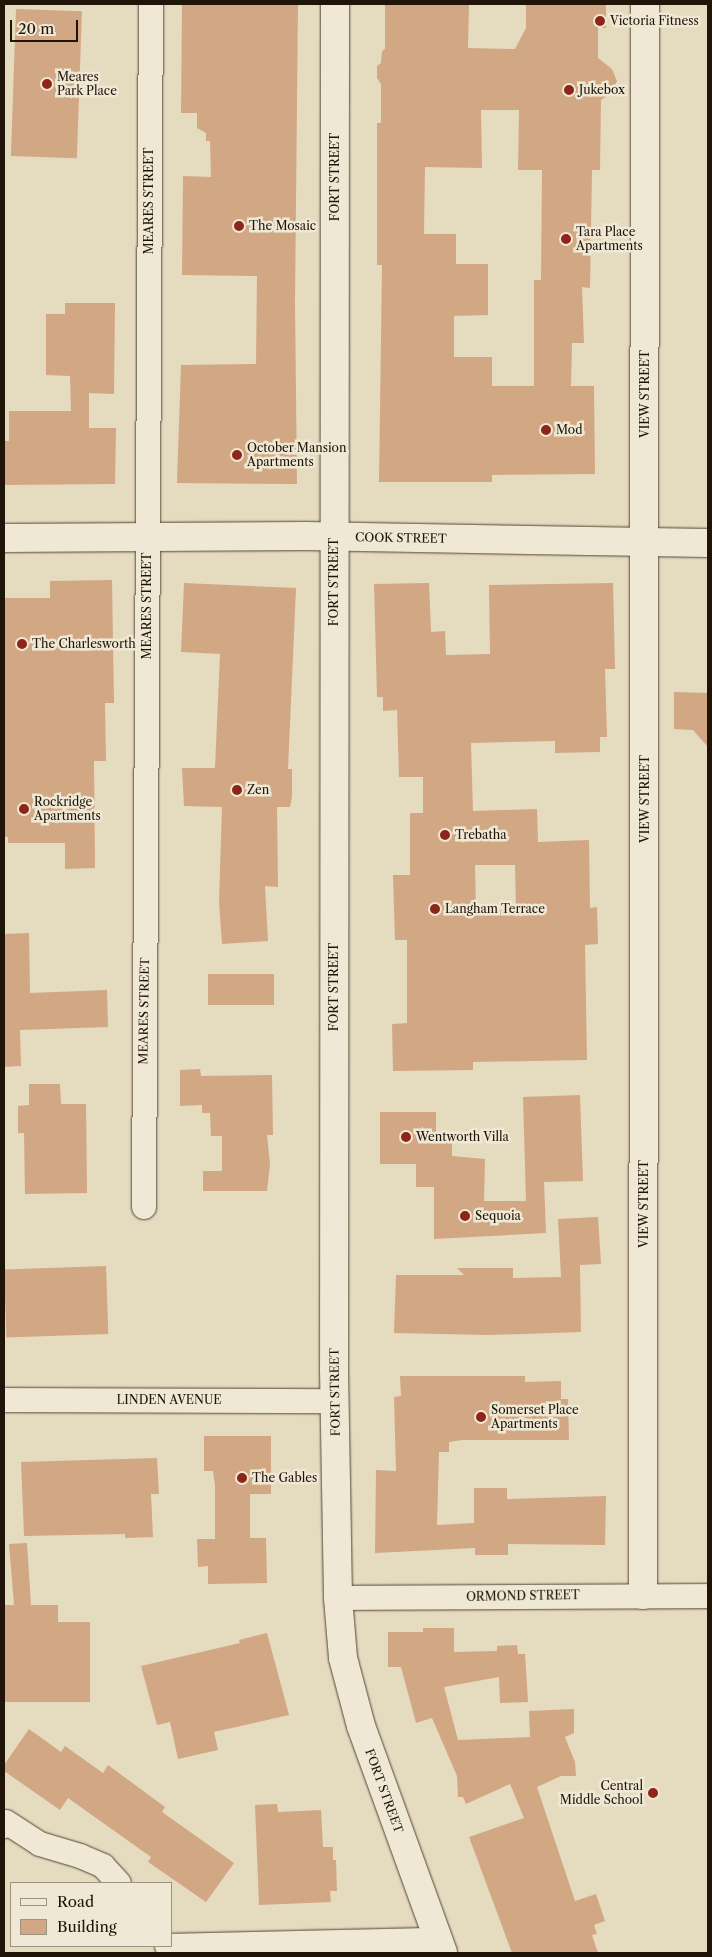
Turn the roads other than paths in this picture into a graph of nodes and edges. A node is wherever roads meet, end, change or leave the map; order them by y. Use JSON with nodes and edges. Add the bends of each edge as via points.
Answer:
{"nodes":[{"id":1,"x":151,"y":4,"type":"edge"},
{"id":2,"x":335,"y":4,"type":"edge"},
{"id":3,"x":645,"y":4,"type":"edge"},
{"id":4,"x":147,"y":536,"type":"junction"},
{"id":5,"x":334,"y":536,"type":"junction"},
{"id":6,"x":4,"y":538,"type":"edge"},
{"id":7,"x":646,"y":542,"type":"junction"},
{"id":8,"x":708,"y":542,"type":"edge"},
{"id":9,"x":144,"y":1207,"type":"dead end"},
{"id":10,"x":4,"y":1400,"type":"edge"},
{"id":11,"x":335,"y":1400,"type":"junction"},
{"id":12,"x":643,"y":1595,"type":"junction"},
{"id":13,"x":708,"y":1596,"type":"edge"},
{"id":14,"x":338,"y":1598,"type":"junction"},
{"id":15,"x":5,"y":1823,"type":"edge"},
{"id":16,"x":118,"y":1882,"type":"edge"},
{"id":17,"x":172,"y":1947,"type":"edge"},
{"id":18,"x":441,"y":1947,"type":"edge"},
{"id":19,"x":198,"y":1950,"type":"edge"}],
"edges":[{"from":1,"to":4,"type":"street","name":"MEARES STREET"},
{"from":2,"to":5,"type":"main road","name":"FORT STREET"},
{"from":3,"to":7,"type":"main road","name":"VIEW STREET"},
{"from":4,"to":5,"type":"main road","name":"COOK STREET"},
{"from":4,"to":6,"type":"main road","name":"COOK STREET"},
{"from":4,"to":9,"type":"street","name":"MEARES STREET"},
{"from":5,"to":7,"type":"main road","name":"COOK STREET"},
{"from":5,"to":11,"type":"main road","name":"FORT STREET"},
{"from":7,"to":8,"type":"main road","name":"COOK STREET"},
{"from":7,"to":12,"type":"main road","name":"VIEW STREET"},
{"from":10,"to":11,"type":"street","name":"LINDEN AVENUE"},
{"from":11,"to":14,"type":"main road","name":"FORT STREET"},
{"from":12,"to":13,"type":"street","name":"ORMOND STREET"},
{"from":12,"to":14,"type":"street","name":"ORMOND STREET"},
{"from":14,"to":18,"type":"main road","name":"FORT STREET","via":[[343,1658],[361,1726]]},
{"from":15,"to":16,"type":"street","via":[[40,1844],[103,1866]]},
{"from":17,"to":19,"type":"street"},
{"from":18,"to":19,"type":"street"}]}
